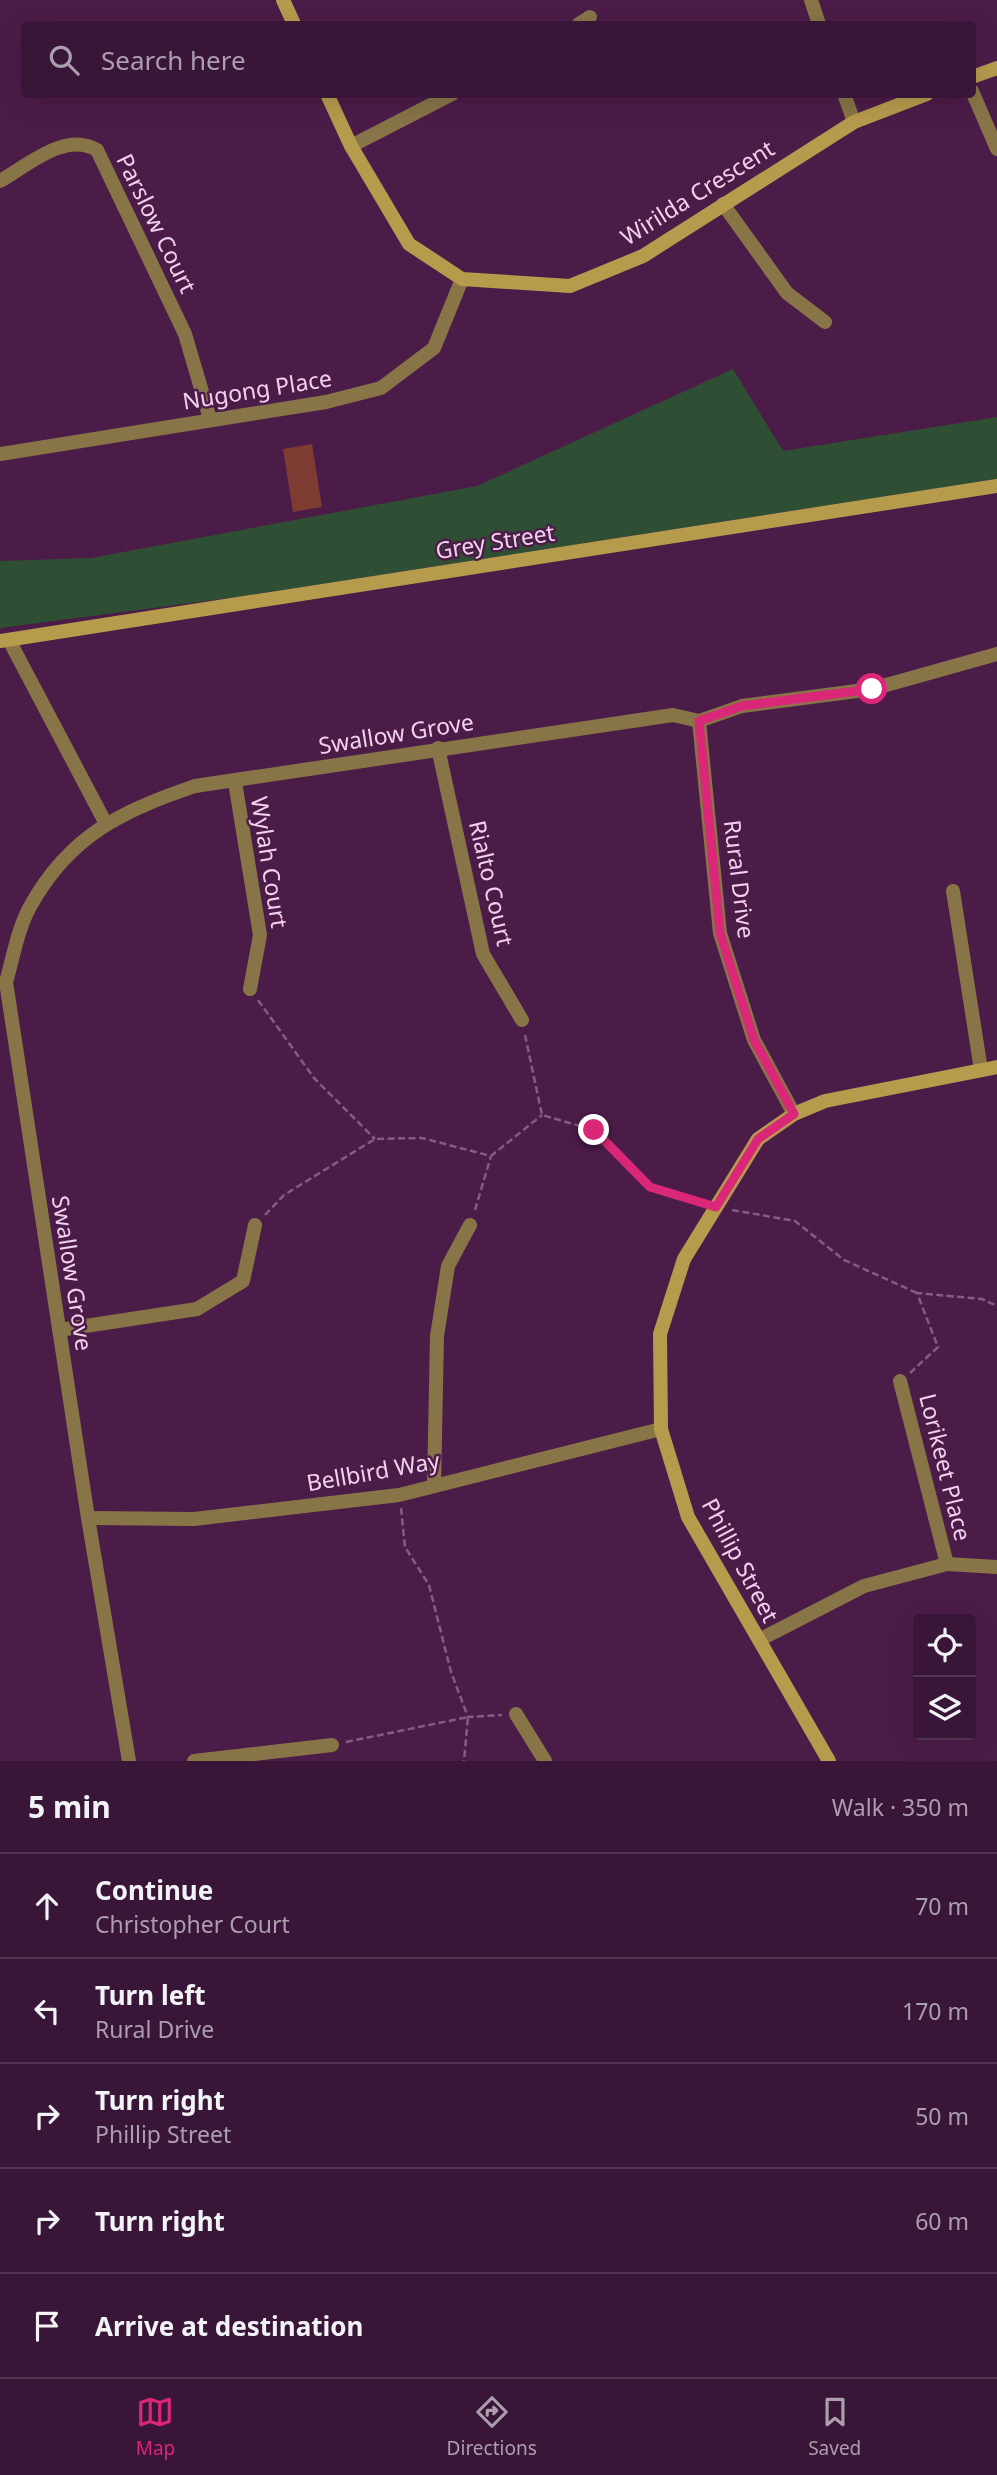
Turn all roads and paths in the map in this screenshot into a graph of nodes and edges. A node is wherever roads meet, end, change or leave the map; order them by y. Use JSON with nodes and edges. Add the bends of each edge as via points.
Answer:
{"nodes":[{"id":1,"x":283,"y":0,"type":"edge"},
{"id":2,"x":811,"y":0,"type":"edge"},
{"id":3,"x":294,"y":21,"type":"edge"},
{"id":4,"x":818,"y":21,"type":"edge"},
{"id":5,"x":997,"y":68,"type":"edge"},
{"id":6,"x":976,"y":76,"type":"edge"},
{"id":7,"x":329,"y":98,"type":"edge"},
{"id":8,"x":444,"y":98,"type":"edge"},
{"id":9,"x":845,"y":98,"type":"edge"},
{"id":10,"x":917,"y":98,"type":"edge"},
{"id":11,"x":975,"y":98,"type":"edge"},
{"id":12,"x":854,"y":122,"type":"junction"},
{"id":13,"x":351,"y":146,"type":"junction"},
{"id":14,"x":997,"y":149,"type":"edge"},
{"id":15,"x":0,"y":181,"type":"edge"},
{"id":16,"x":723,"y":204,"type":"junction"},
{"id":17,"x":462,"y":279,"type":"junction"},
{"id":18,"x":824,"y":322,"type":"dead end"},
{"id":19,"x":210,"y":419,"type":"junction"},
{"id":20,"x":0,"y":454,"type":"edge"},
{"id":21,"x":997,"y":486,"type":"edge"},
{"id":22,"x":5,"y":640,"type":"edge"},
{"id":23,"x":997,"y":654,"type":"edge"},
{"id":24,"x":699,"y":721,"type":"junction"},
{"id":25,"x":438,"y":748,"type":"junction"},
{"id":26,"x":235,"y":782,"type":"junction"},
{"id":27,"x":105,"y":822,"type":"junction"},
{"id":28,"x":953,"y":891,"type":"dead end"},
{"id":29,"x":250,"y":989,"type":"joint"},
{"id":30,"x":522,"y":1020,"type":"joint"},
{"id":31,"x":997,"y":1067,"type":"edge"},
{"id":32,"x":982,"y":1070,"type":"junction"},
{"id":33,"x":794,"y":1114,"type":"junction"},
{"id":34,"x":542,"y":1115,"type":"junction"},
{"id":35,"x":375,"y":1139,"type":"junction"},
{"id":36,"x":491,"y":1156,"type":"junction"},
{"id":37,"x":716,"y":1207,"type":"junction"},
{"id":38,"x":255,"y":1225,"type":"joint"},
{"id":39,"x":470,"y":1225,"type":"joint"},
{"id":40,"x":917,"y":1293,"type":"junction"},
{"id":41,"x":997,"y":1306,"type":"edge"},
{"id":42,"x":59,"y":1330,"type":"junction"},
{"id":43,"x":900,"y":1381,"type":"joint"},
{"id":44,"x":661,"y":1429,"type":"junction"},
{"id":45,"x":434,"y":1486,"type":"junction"},
{"id":46,"x":399,"y":1495,"type":"junction"},
{"id":47,"x":88,"y":1518,"type":"junction"},
{"id":48,"x":947,"y":1564,"type":"junction"},
{"id":49,"x":997,"y":1567,"type":"edge"},
{"id":50,"x":759,"y":1640,"type":"junction"},
{"id":51,"x":516,"y":1714,"type":"joint"},
{"id":52,"x":468,"y":1717,"type":"junction"},
{"id":53,"x":332,"y":1745,"type":"joint"},
{"id":54,"x":823,"y":1759,"type":"edge"},
{"id":55,"x":130,"y":1761,"type":"edge"},
{"id":56,"x":194,"y":1761,"type":"edge"},
{"id":57,"x":464,"y":1761,"type":"edge"},
{"id":58,"x":545,"y":1761,"type":"edge"}],
"edges":[{"from":1,"to":3,"type":"street"},
{"from":2,"to":4,"type":"street"},
{"from":5,"to":6,"type":"street"},
{"from":7,"to":13,"type":"street"},
{"from":8,"to":13,"type":"street"},
{"from":9,"to":12,"type":"street"},
{"from":10,"to":12,"type":"street","name":"Wirilda Crescent"},
{"from":11,"to":14,"type":"street"},
{"from":12,"to":16,"type":"street","name":"Wirilda Crescent"},
{"from":13,"to":17,"type":"street","via":[[410,244]]},
{"from":15,"to":19,"type":"street","name":"Parslow Court","via":[[66,144],[84,142],[97,150],[185,334]]},
{"from":16,"to":17,"type":"street","name":"Wirilda Crescent","via":[[643,257],[570,286]]},
{"from":16,"to":18,"type":"street","via":[[787,293]]},
{"from":17,"to":19,"type":"street","name":"Nugong Place","via":[[434,348],[381,388],[326,402]]},
{"from":19,"to":20,"type":"street","name":"Nugong Place"},
{"from":21,"to":22,"type":"street","name":"Grey Street"},
{"from":22,"to":27,"type":"street"},
{"from":23,"to":24,"type":"street","via":[[872,689],[742,706]]},
{"from":24,"to":25,"type":"street","name":"Swallow Grove","via":[[673,715]]},
{"from":24,"to":33,"type":"street","name":"Rural Drive","via":[[720,933],[754,1040]]},
{"from":25,"to":26,"type":"street","name":"Swallow Grove"},
{"from":25,"to":30,"type":"street","name":"Rialto Court","via":[[483,954]]},
{"from":26,"to":27,"type":"street","name":"Swallow Grove","via":[[195,786]]},
{"from":26,"to":29,"type":"street","name":"Wylah Court","via":[[260,935]]},
{"from":27,"to":42,"type":"street","name":"Swallow Grove","via":[[70,852],[30,906],[6,982]]},
{"from":28,"to":32,"type":"street"},
{"from":29,"to":35,"type":"path","via":[[314,1078]]},
{"from":30,"to":34,"type":"path"},
{"from":31,"to":32,"type":"street","name":"Phillip Street"},
{"from":32,"to":33,"type":"street","name":"Phillip Street","via":[[825,1101]]},
{"from":33,"to":37,"type":"street","name":"Phillip Street","via":[[758,1139]]},
{"from":34,"to":36,"type":"path"},
{"from":34,"to":37,"type":"path","via":[[594,1130],[650,1187]]},
{"from":35,"to":36,"type":"path","via":[[422,1138]]},
{"from":35,"to":38,"type":"path","via":[[284,1195]]},
{"from":36,"to":39,"type":"path"},
{"from":37,"to":40,"type":"path","via":[[795,1221],[844,1260]]},
{"from":37,"to":44,"type":"street","name":"Phillip Street","via":[[684,1259],[660,1334]]},
{"from":38,"to":42,"type":"street","via":[[243,1281],[197,1310]]},
{"from":39,"to":45,"type":"street","via":[[448,1266],[437,1336]]},
{"from":40,"to":41,"type":"path","via":[[982,1298]]},
{"from":40,"to":43,"type":"path","via":[[938,1347]]},
{"from":42,"to":47,"type":"street","name":"Swallow Grove"},
{"from":43,"to":48,"type":"street","name":"Lorikeet Place"},
{"from":44,"to":45,"type":"street","name":"Bellbird Way"},
{"from":44,"to":50,"type":"street","name":"Phillip Street","via":[[688,1517]]},
{"from":45,"to":46,"type":"street","name":"Bellbird Way"},
{"from":46,"to":47,"type":"street","name":"Bellbird Way","via":[[194,1519]]},
{"from":46,"to":52,"type":"path","via":[[405,1547],[429,1585],[451,1672]]},
{"from":47,"to":55,"type":"street","name":"Swallow Grove"},
{"from":48,"to":49,"type":"street"},
{"from":48,"to":50,"type":"street","via":[[864,1586]]},
{"from":50,"to":54,"type":"street","name":"Phillip Street"},
{"from":51,"to":52,"type":"path"},
{"from":51,"to":58,"type":"street"},
{"from":52,"to":53,"type":"path"},
{"from":52,"to":57,"type":"path"},
{"from":53,"to":56,"type":"street"}]}
